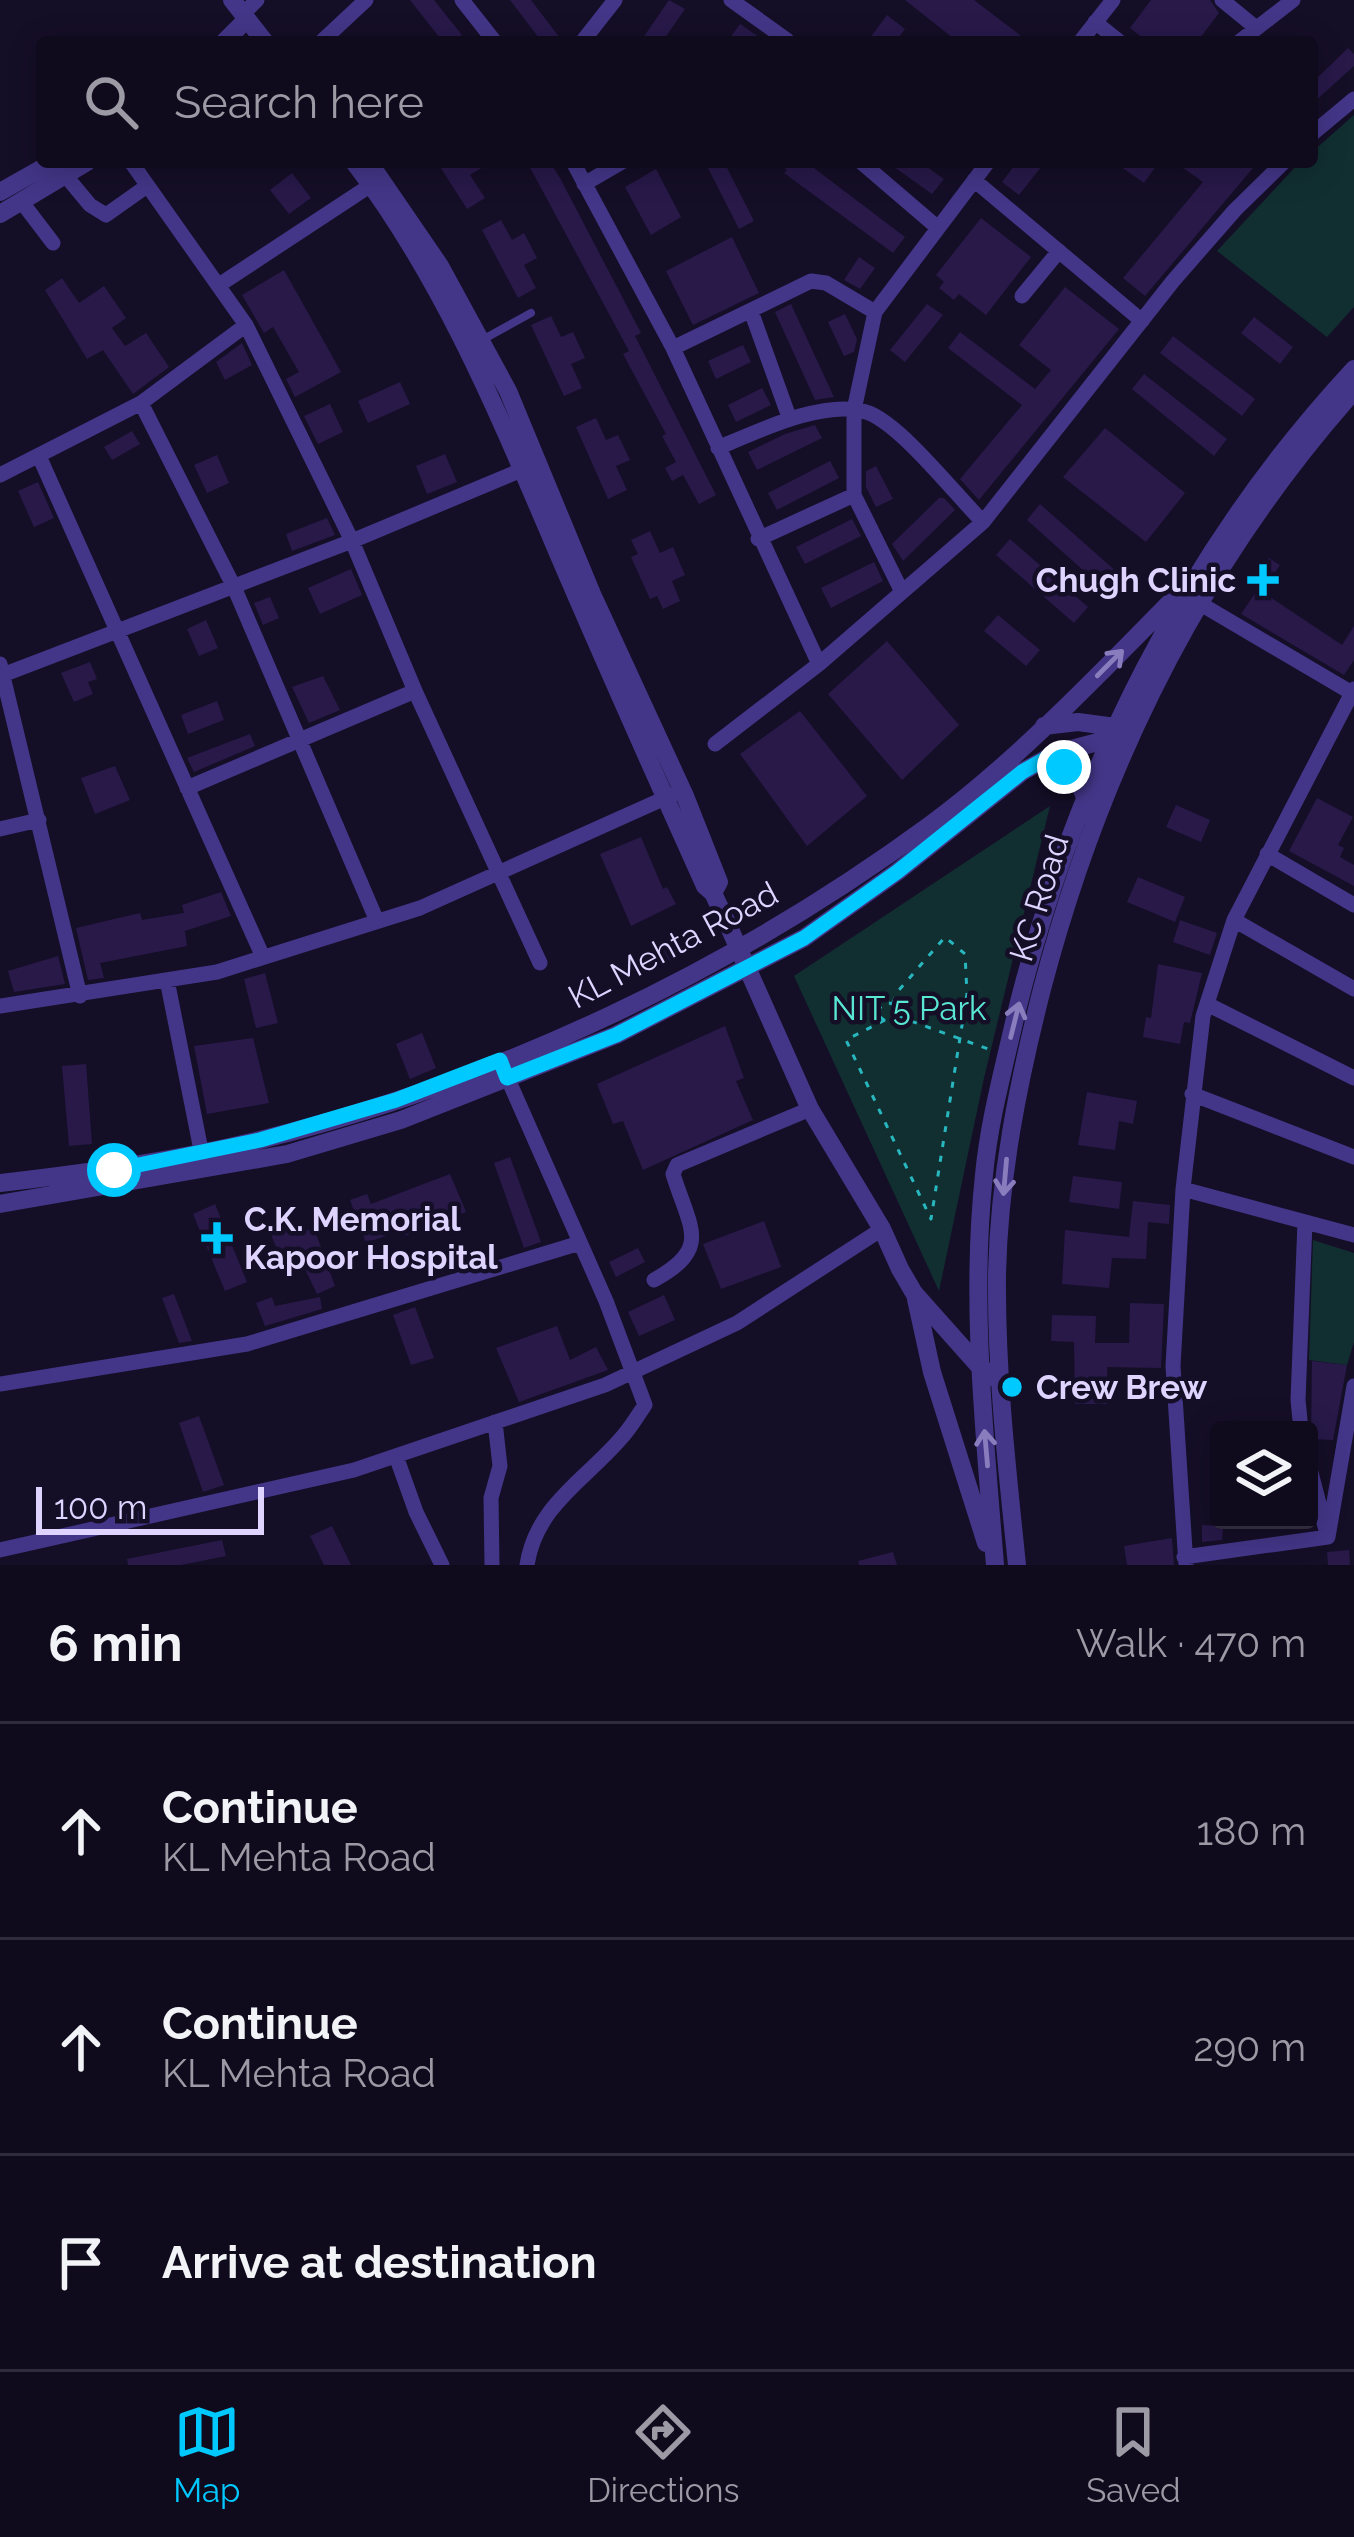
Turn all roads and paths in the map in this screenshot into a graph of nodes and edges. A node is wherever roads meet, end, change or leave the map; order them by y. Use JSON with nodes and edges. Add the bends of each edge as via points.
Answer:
{"nodes":[{"id":1,"x":257,"y":0,"type":"edge"},
{"id":2,"x":366,"y":0,"type":"edge"},
{"id":3,"x":615,"y":0,"type":"edge"},
{"id":4,"x":731,"y":0,"type":"edge"},
{"id":5,"x":1113,"y":0,"type":"edge"},
{"id":6,"x":1222,"y":0,"type":"edge"},
{"id":7,"x":1293,"y":0,"type":"edge"},
{"id":8,"x":470,"y":3,"type":"edge"},
{"id":9,"x":240,"y":12,"type":"edge"},
{"id":10,"x":1096,"y":22,"type":"junction"},
{"id":11,"x":1256,"y":26,"type":"junction"},
{"id":12,"x":260,"y":36,"type":"edge"},
{"id":13,"x":327,"y":36,"type":"edge"},
{"id":14,"x":491,"y":36,"type":"edge"},
{"id":15,"x":587,"y":36,"type":"edge"},
{"id":16,"x":781,"y":36,"type":"edge"},
{"id":17,"x":1085,"y":36,"type":"edge"},
{"id":18,"x":1113,"y":36,"type":"edge"},
{"id":19,"x":1245,"y":36,"type":"edge"},
{"id":20,"x":1354,"y":99,"type":"edge"},
{"id":21,"x":1318,"y":129,"type":"edge"},
{"id":22,"x":135,"y":168,"type":"edge"},
{"id":23,"x":363,"y":168,"type":"edge"},
{"id":24,"x":366,"y":168,"type":"edge"},
{"id":25,"x":576,"y":168,"type":"edge"},
{"id":26,"x":612,"y":168,"type":"edge"},
{"id":27,"x":868,"y":168,"type":"edge"},
{"id":28,"x":983,"y":168,"type":"edge"},
{"id":29,"x":1278,"y":168,"type":"edge"},
{"id":30,"x":59,"y":169,"type":"edge"},
{"id":31,"x":974,"y":180,"type":"junction"},
{"id":32,"x":584,"y":184,"type":"junction"},
{"id":33,"x":371,"y":185,"type":"junction"},
{"id":34,"x":147,"y":186,"type":"junction"},
{"id":35,"x":0,"y":192,"type":"edge"},
{"id":36,"x":21,"y":201,"type":"junction"},
{"id":37,"x":0,"y":214,"type":"edge"},
{"id":38,"x":938,"y":228,"type":"junction"},
{"id":39,"x":53,"y":243,"type":"dead end"},
{"id":40,"x":1059,"y":251,"type":"junction"},
{"id":41,"x":219,"y":285,"type":"junction"},
{"id":42,"x":1022,"y":296,"type":"dead end"},
{"id":43,"x":751,"y":311,"type":"junction"},
{"id":44,"x":874,"y":312,"type":"junction"},
{"id":45,"x":531,"y":313,"type":"dead end"},
{"id":46,"x":1142,"y":321,"type":"junction"},
{"id":47,"x":246,"y":326,"type":"junction"},
{"id":48,"x":481,"y":340,"type":"junction"},
{"id":49,"x":673,"y":348,"type":"junction"},
{"id":50,"x":1354,"y":368,"type":"edge"},
{"id":51,"x":1354,"y":391,"type":"edge"},
{"id":52,"x":141,"y":403,"type":"junction"},
{"id":53,"x":854,"y":410,"type":"junction"},
{"id":54,"x":790,"y":417,"type":"junction"},
{"id":55,"x":718,"y":448,"type":"junction"},
{"id":56,"x":39,"y":456,"type":"junction"},
{"id":57,"x":531,"y":466,"type":"junction"},
{"id":58,"x":0,"y":475,"type":"edge"},
{"id":59,"x":854,"y":495,"type":"junction"},
{"id":60,"x":983,"y":522,"type":"junction"},
{"id":61,"x":758,"y":538,"type":"junction"},
{"id":62,"x":352,"y":541,"type":"junction"},
{"id":63,"x":1189,"y":584,"type":"junction"},
{"id":64,"x":234,"y":587,"type":"junction"},
{"id":65,"x":902,"y":592,"type":"junction"},
{"id":66,"x":1199,"y":603,"type":"junction"},
{"id":67,"x":117,"y":632,"type":"junction"},
{"id":68,"x":819,"y":664,"type":"junction"},
{"id":69,"x":2,"y":671,"type":"edge"},
{"id":70,"x":415,"y":691,"type":"junction"},
{"id":71,"x":1353,"y":691,"type":"edge"},
{"id":72,"x":1044,"y":726,"type":"junction"},
{"id":73,"x":1120,"y":737,"type":"junction"},
{"id":74,"x":299,"y":740,"type":"junction"},
{"id":75,"x":716,"y":744,"type":"dead end"},
{"id":76,"x":1045,"y":759,"type":"junction"},
{"id":77,"x":187,"y":788,"type":"junction"},
{"id":78,"x":674,"y":794,"type":"junction"},
{"id":79,"x":1086,"y":800,"type":"junction"},
{"id":80,"x":38,"y":820,"type":"junction"},
{"id":81,"x":0,"y":829,"type":"edge"},
{"id":82,"x":1267,"y":854,"type":"junction"},
{"id":83,"x":500,"y":873,"type":"junction"},
{"id":84,"x":1354,"y":905,"type":"edge"},
{"id":85,"x":1234,"y":920,"type":"junction"},
{"id":86,"x":377,"y":921,"type":"junction"},
{"id":87,"x":738,"y":948,"type":"junction"},
{"id":88,"x":262,"y":957,"type":"junction"},
{"id":89,"x":540,"y":964,"type":"dead end"},
{"id":90,"x":747,"y":967,"type":"junction"},
{"id":91,"x":167,"y":980,"type":"junction"},
{"id":92,"x":1354,"y":989,"type":"edge"},
{"id":93,"x":80,"y":996,"type":"junction"},
{"id":94,"x":892,"y":1004,"type":"junction"},
{"id":95,"x":1207,"y":1004,"type":"junction"},
{"id":96,"x":0,"y":1006,"type":"edge"},
{"id":97,"x":897,"y":1016,"type":"junction"},
{"id":98,"x":885,"y":1020,"type":"junction"},
{"id":99,"x":961,"y":1040,"type":"junction"},
{"id":100,"x":1006,"y":1056,"type":"junction"},
{"id":101,"x":503,"y":1069,"type":"junction"},
{"id":102,"x":1354,"y":1078,"type":"edge"},
{"id":103,"x":1192,"y":1094,"type":"junction"},
{"id":104,"x":810,"y":1109,"type":"junction"},
{"id":105,"x":1354,"y":1157,"type":"edge"},
{"id":106,"x":203,"y":1161,"type":"junction"},
{"id":107,"x":0,"y":1183,"type":"edge"},
{"id":108,"x":1183,"y":1189,"type":"junction"},
{"id":109,"x":0,"y":1204,"type":"edge"},
{"id":110,"x":1305,"y":1222,"type":"junction"},
{"id":111,"x":882,"y":1229,"type":"junction"},
{"id":112,"x":1354,"y":1235,"type":"edge"},
{"id":113,"x":580,"y":1244,"type":"junction"},
{"id":114,"x":654,"y":1280,"type":"dead end"},
{"id":115,"x":914,"y":1293,"type":"junction"},
{"id":116,"x":979,"y":1366,"type":"junction"},
{"id":117,"x":635,"y":1371,"type":"junction"},
{"id":118,"x":998,"y":1380,"type":"junction"},
{"id":119,"x":0,"y":1384,"type":"edge"},
{"id":120,"x":1354,"y":1386,"type":"edge"},
{"id":121,"x":1300,"y":1421,"type":"edge"},
{"id":122,"x":495,"y":1422,"type":"junction"},
{"id":123,"x":396,"y":1456,"type":"junction"},
{"id":124,"x":1318,"y":1499,"type":"edge"},
{"id":125,"x":1328,"y":1537,"type":"junction"},
{"id":126,"x":0,"y":1550,"type":"edge"},
{"id":127,"x":1185,"y":1561,"type":"edge"},
{"id":128,"x":442,"y":1565,"type":"edge"},
{"id":129,"x":492,"y":1565,"type":"edge"},
{"id":130,"x":526,"y":1565,"type":"edge"},
{"id":131,"x":994,"y":1565,"type":"edge"},
{"id":132,"x":1017,"y":1565,"type":"edge"}],
"edges":[{"from":1,"to":9,"type":"street"},
{"from":2,"to":13,"type":"street"},
{"from":3,"to":15,"type":"street"},
{"from":4,"to":16,"type":"street"},
{"from":5,"to":10,"type":"street"},
{"from":6,"to":11,"type":"street"},
{"from":7,"to":11,"type":"street"},
{"from":8,"to":14,"type":"street"},
{"from":9,"to":12,"type":"street"},
{"from":10,"to":17,"type":"street"},
{"from":10,"to":18,"type":"street"},
{"from":11,"to":19,"type":"street"},
{"from":20,"to":21,"type":"street"},
{"from":22,"to":34,"type":"street"},
{"from":23,"to":33,"type":"street"},
{"from":24,"to":48,"type":"street","via":[[406,212]]},
{"from":25,"to":32,"type":"street"},
{"from":26,"to":32,"type":"street"},
{"from":27,"to":38,"type":"street"},
{"from":28,"to":31,"type":"street"},
{"from":29,"to":46,"type":"street"},
{"from":30,"to":34,"type":"street","via":[[106,215]]},
{"from":30,"to":35,"type":"street"},
{"from":30,"to":36,"type":"street"},
{"from":31,"to":38,"type":"street"},
{"from":31,"to":40,"type":"street"},
{"from":32,"to":49,"type":"street"},
{"from":33,"to":41,"type":"street"},
{"from":33,"to":57,"type":"street"},
{"from":34,"to":41,"type":"street"},
{"from":36,"to":37,"type":"street"},
{"from":36,"to":39,"type":"street"},
{"from":38,"to":44,"type":"street"},
{"from":40,"to":42,"type":"street"},
{"from":40,"to":46,"type":"street"},
{"from":41,"to":47,"type":"street"},
{"from":43,"to":44,"type":"street","via":[[811,281]]},
{"from":43,"to":49,"type":"street"},
{"from":43,"to":54,"type":"street"},
{"from":44,"to":53,"type":"street"},
{"from":45,"to":48,"type":"lane"},
{"from":46,"to":60,"type":"street"},
{"from":47,"to":52,"type":"street"},
{"from":47,"to":62,"type":"street"},
{"from":48,"to":57,"type":"street"},
{"from":49,"to":55,"type":"street"},
{"from":50,"to":63,"type":"street"},
{"from":51,"to":66,"type":"street","name":"KC Road"},
{"from":52,"to":56,"type":"street"},
{"from":52,"to":64,"type":"street"},
{"from":53,"to":54,"type":"street"},
{"from":53,"to":59,"type":"street"},
{"from":53,"to":60,"type":"street","via":[[897,433]]},
{"from":54,"to":55,"type":"street"},
{"from":55,"to":61,"type":"street"},
{"from":56,"to":58,"type":"street"},
{"from":56,"to":67,"type":"street"},
{"from":57,"to":62,"type":"street"},
{"from":57,"to":78,"type":"street"},
{"from":59,"to":61,"type":"street"},
{"from":59,"to":65,"type":"street"},
{"from":60,"to":65,"type":"street"},
{"from":61,"to":68,"type":"street"},
{"from":62,"to":64,"type":"street"},
{"from":62,"to":70,"type":"street"},
{"from":72,"to":63,"type":"street","name":"KL Mehta Road","one_way":true},
{"from":63,"to":73,"type":"street"},
{"from":64,"to":67,"type":"street"},
{"from":64,"to":74,"type":"street"},
{"from":65,"to":68,"type":"street"},
{"from":66,"to":71,"type":"street"},
{"from":66,"to":73,"type":"street","name":"KC Road"},
{"from":67,"to":69,"type":"street"},
{"from":67,"to":77,"type":"street"},
{"from":68,"to":75,"type":"street"},
{"from":69,"to":80,"type":"street"},
{"from":70,"to":74,"type":"street"},
{"from":70,"to":83,"type":"street"},
{"from":71,"to":82,"type":"street"},
{"from":72,"to":73,"type":"street","via":[[1078,722]]},
{"from":72,"to":87,"type":"street","name":"KL Mehta Road","via":[[933,823]]},
{"from":73,"to":76,"type":"street","name":"KL Mehta Road"},
{"from":73,"to":79,"type":"street"},
{"from":73,"to":118,"type":"street","name":"KC Road","one_way":true,"via":[[1021,1072],[999,1250]]},
{"from":74,"to":77,"type":"street"},
{"from":74,"to":86,"type":"street"},
{"from":76,"to":79,"type":"street","via":[[1076,775]]},
{"from":76,"to":90,"type":"street","name":"KL Mehta Road","via":[[804,938]]},
{"from":77,"to":88,"type":"street"},
{"from":78,"to":83,"type":"street"},
{"from":78,"to":87,"type":"street","via":[[719,883],[713,893]]},
{"from":100,"to":79,"type":"street","one_way":true},
{"from":80,"to":81,"type":"street"},
{"from":80,"to":93,"type":"street"},
{"from":82,"to":84,"type":"street"},
{"from":82,"to":85,"type":"street"},
{"from":83,"to":86,"type":"street"},
{"from":83,"to":89,"type":"street"},
{"from":85,"to":92,"type":"street"},
{"from":85,"to":95,"type":"street"},
{"from":86,"to":88,"type":"street"},
{"from":87,"to":90,"type":"street"},
{"from":87,"to":101,"type":"street","name":"KL Mehta Road"},
{"from":88,"to":91,"type":"street"},
{"from":90,"to":101,"type":"street","name":"KL Mehta Road","via":[[616,1035]]},
{"from":90,"to":104,"type":"street"},
{"from":91,"to":93,"type":"street"},
{"from":91,"to":106,"type":"street"},
{"from":93,"to":96,"type":"street"},
{"from":94,"to":97,"type":"path"},
{"from":94,"to":98,"type":"path","via":[[880,1009]]},
{"from":94,"to":99,"type":"path","via":[[945,937],[965,954]]},
{"from":95,"to":102,"type":"street"},
{"from":95,"to":103,"type":"street"},
{"from":97,"to":98,"type":"path"},
{"from":97,"to":99,"type":"path"},
{"from":98,"to":99,"type":"path","via":[[846,1040],[931,1219]]},
{"from":99,"to":100,"type":"path"},
{"from":100,"to":116,"type":"street","via":[[984,1174]]},
{"from":101,"to":106,"type":"street","name":"KL Mehta Road"},
{"from":101,"to":113,"type":"street"},
{"from":103,"to":105,"type":"street"},
{"from":103,"to":108,"type":"street"},
{"from":104,"to":111,"type":"street"},
{"from":104,"to":114,"type":"street","via":[[677,1165],[692,1249],[685,1264]]},
{"from":106,"to":107,"type":"street","name":"KL Mehta Road"},
{"from":106,"to":109,"type":"street","name":"KL Mehta Road"},
{"from":108,"to":110,"type":"street"},
{"from":108,"to":127,"type":"street","via":[[1172,1366]]},
{"from":110,"to":112,"type":"street"},
{"from":110,"to":121,"type":"street"},
{"from":111,"to":115,"type":"street"},
{"from":111,"to":117,"type":"street","via":[[737,1323]]},
{"from":113,"to":117,"type":"street"},
{"from":113,"to":119,"type":"street","via":[[247,1345]]},
{"from":115,"to":116,"type":"street"},
{"from":115,"to":131,"type":"street"},
{"from":116,"to":118,"type":"street"},
{"from":131,"to":116,"type":"street","one_way":true},
{"from":117,"to":122,"type":"street"},
{"from":117,"to":130,"type":"street","via":[[645,1405],[540,1522]]},
{"from":118,"to":132,"type":"street","name":"KC Road"},
{"from":120,"to":125,"type":"street"},
{"from":122,"to":123,"type":"street"},
{"from":122,"to":129,"type":"street"},
{"from":123,"to":126,"type":"street"},
{"from":123,"to":128,"type":"street"},
{"from":124,"to":125,"type":"street"},
{"from":125,"to":127,"type":"street"}]}
